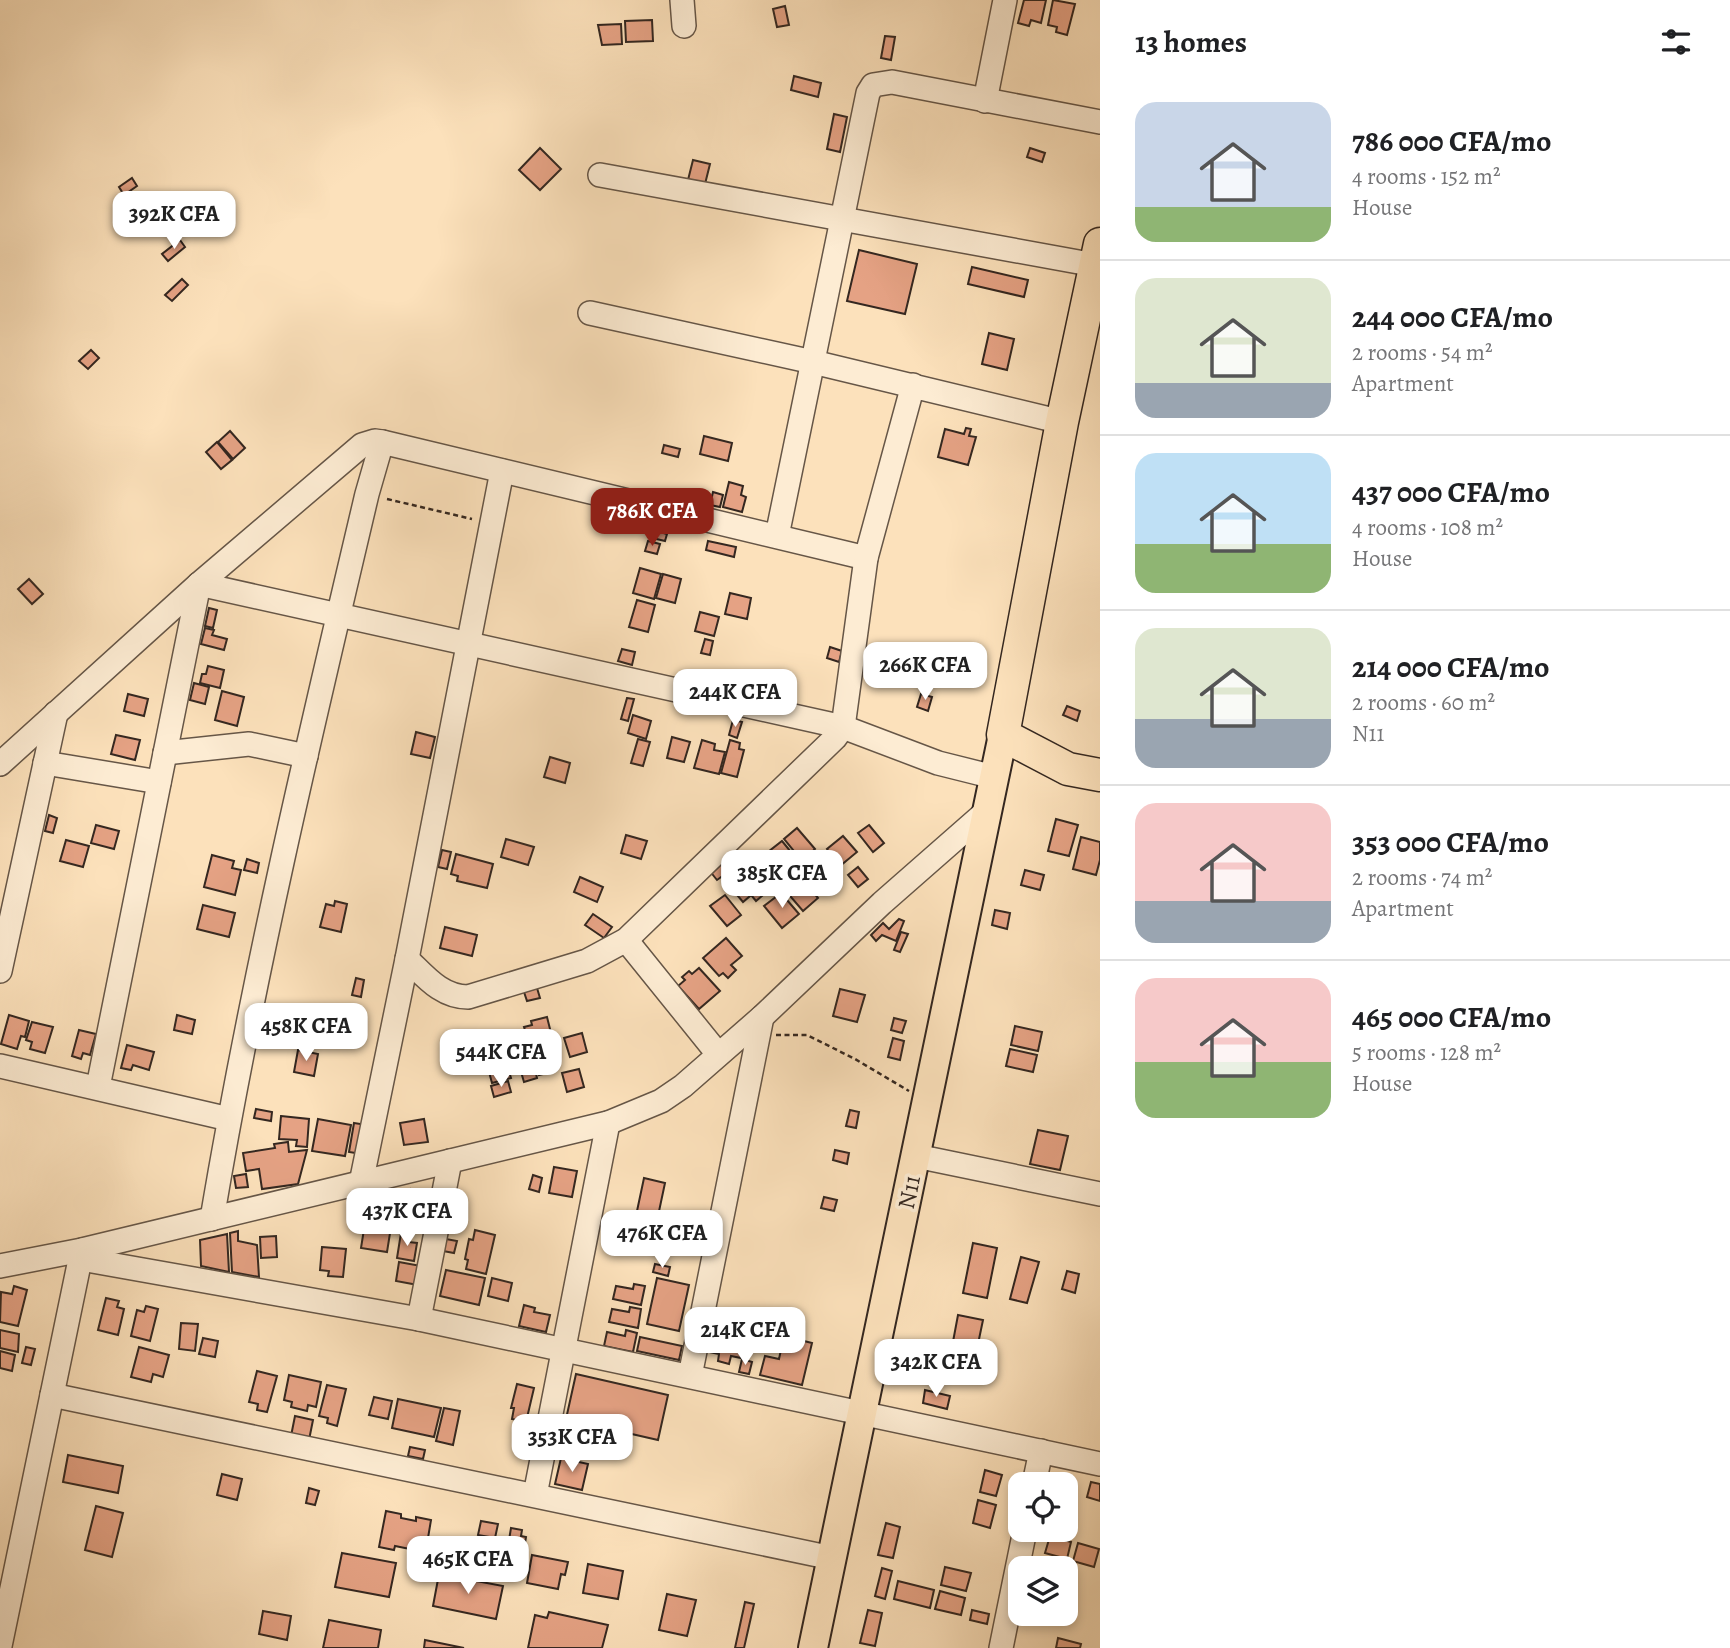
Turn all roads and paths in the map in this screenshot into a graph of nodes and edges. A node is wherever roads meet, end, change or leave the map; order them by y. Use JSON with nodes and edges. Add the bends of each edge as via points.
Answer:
{"nodes":[{"id":1,"x":682,"y":0,"type":"edge"},
{"id":2,"x":1005,"y":0,"type":"edge"},
{"id":3,"x":684,"y":26,"type":"dead end"},
{"id":4,"x":985,"y":101,"type":"junction"},
{"id":5,"x":1100,"y":122,"type":"edge"},
{"id":6,"x":600,"y":175,"type":"dead end"},
{"id":7,"x":841,"y":219,"type":"junction"},
{"id":8,"x":1098,"y":254,"type":"edge"},
{"id":9,"x":590,"y":313,"type":"dead end"},
{"id":10,"x":813,"y":362,"type":"junction"},
{"id":11,"x":913,"y":385,"type":"junction"},
{"id":12,"x":1062,"y":422,"type":"junction"},
{"id":13,"x":382,"y":442,"type":"junction"},
{"id":14,"x":502,"y":471,"type":"junction"},
{"id":15,"x":366,"y":494,"type":"junction"},
{"id":16,"x":492,"y":524,"type":"junction"},
{"id":17,"x":777,"y":536,"type":"junction"},
{"id":18,"x":866,"y":558,"type":"junction"},
{"id":19,"x":199,"y":584,"type":"junction"},
{"id":20,"x":338,"y":614,"type":"junction"},
{"id":21,"x":468,"y":643,"type":"junction"},
{"id":22,"x":57,"y":713,"type":"junction"},
{"id":23,"x":843,"y":727,"type":"junction"},
{"id":24,"x":1003,"y":736,"type":"junction"},
{"id":25,"x":4,"y":752,"type":"edge"},
{"id":26,"x":165,"y":753,"type":"junction"},
{"id":27,"x":306,"y":756,"type":"junction"},
{"id":28,"x":46,"y":763,"type":"junction"},
{"id":29,"x":1100,"y":775,"type":"edge"},
{"id":30,"x":995,"y":776,"type":"junction"},
{"id":31,"x":159,"y":782,"type":"junction"},
{"id":32,"x":988,"y":810,"type":"junction"},
{"id":33,"x":626,"y":940,"type":"junction"},
{"id":34,"x":407,"y":959,"type":"junction"},
{"id":35,"x":0,"y":971,"type":"edge"},
{"id":36,"x":760,"y":1026,"type":"junction"},
{"id":37,"x":718,"y":1054,"type":"junction"},
{"id":38,"x":0,"y":1066,"type":"edge"},
{"id":39,"x":98,"y":1087,"type":"junction"},
{"id":40,"x":927,"y":1102,"type":"junction"},
{"id":41,"x":229,"y":1119,"type":"junction"},
{"id":42,"x":608,"y":1123,"type":"junction"},
{"id":43,"x":916,"y":1156,"type":"junction"},
{"id":44,"x":450,"y":1161,"type":"junction"},
{"id":45,"x":361,"y":1183,"type":"junction"},
{"id":46,"x":1100,"y":1194,"type":"edge"},
{"id":47,"x":212,"y":1219,"type":"junction"},
{"id":48,"x":82,"y":1255,"type":"junction"},
{"id":49,"x":0,"y":1266,"type":"edge"},
{"id":50,"x":419,"y":1319,"type":"junction"},
{"id":51,"x":564,"y":1348,"type":"junction"},
{"id":52,"x":690,"y":1376,"type":"junction"},
{"id":53,"x":52,"y":1395,"type":"junction"},
{"id":54,"x":860,"y":1413,"type":"junction"},
{"id":55,"x":1041,"y":1451,"type":"junction"},
{"id":56,"x":1100,"y":1464,"type":"edge"},
{"id":57,"x":1037,"y":1472,"type":"edge"},
{"id":58,"x":535,"y":1495,"type":"junction"},
{"id":59,"x":1023,"y":1542,"type":"edge"},
{"id":60,"x":832,"y":1558,"type":"junction"},
{"id":61,"x":0,"y":1646,"type":"edge"},
{"id":62,"x":813,"y":1648,"type":"edge"},
{"id":63,"x":1001,"y":1648,"type":"edge"}],
"edges":[{"from":1,"to":3,"type":"street"},
{"from":2,"to":4,"type":"street"},
{"from":4,"to":5,"type":"street"},
{"from":4,"to":7,"type":"street","via":[[892,82],[873,85]]},
{"from":6,"to":7,"type":"street"},
{"from":7,"to":8,"type":"street"},
{"from":7,"to":10,"type":"street"},
{"from":8,"to":12,"type":"highway"},
{"from":9,"to":10,"type":"street"},
{"from":10,"to":11,"type":"street"},
{"from":10,"to":17,"type":"street"},
{"from":11,"to":12,"type":"street"},
{"from":11,"to":18,"type":"street"},
{"from":12,"to":24,"type":"highway"},
{"from":13,"to":14,"type":"street"},
{"from":13,"to":15,"type":"street"},
{"from":13,"to":19,"type":"street","via":[[362,445]]},
{"from":14,"to":16,"type":"street"},
{"from":14,"to":17,"type":"street"},
{"from":15,"to":16,"type":"path"},
{"from":15,"to":20,"type":"street"},
{"from":16,"to":21,"type":"street"},
{"from":17,"to":18,"type":"street"},
{"from":18,"to":23,"type":"street"},
{"from":19,"to":20,"type":"street"},
{"from":19,"to":22,"type":"street"},
{"from":19,"to":26,"type":"street"},
{"from":20,"to":21,"type":"street"},
{"from":20,"to":27,"type":"street"},
{"from":21,"to":23,"type":"street"},
{"from":21,"to":34,"type":"street"},
{"from":22,"to":25,"type":"street"},
{"from":22,"to":28,"type":"street"},
{"from":23,"to":30,"type":"street","via":[[939,763]]},
{"from":23,"to":33,"type":"street","via":[[812,763]]},
{"from":24,"to":29,"type":"highway","via":[[1068,769]]},
{"from":24,"to":30,"type":"main road","name":"N11"},
{"from":26,"to":27,"type":"street","via":[[249,744]]},
{"from":26,"to":31,"type":"street"},
{"from":27,"to":41,"type":"street"},
{"from":28,"to":31,"type":"street"},
{"from":28,"to":35,"type":"street"},
{"from":30,"to":32,"type":"main road","name":"N11"},
{"from":31,"to":39,"type":"street"},
{"from":32,"to":36,"type":"street","via":[[882,903]]},
{"from":32,"to":40,"type":"main road","name":"N11"},
{"from":33,"to":34,"type":"street","via":[[587,961],[467,997],[444,992]]},
{"from":33,"to":37,"type":"street"},
{"from":34,"to":45,"type":"street"},
{"from":36,"to":37,"type":"street"},
{"from":36,"to":40,"type":"path","via":[[807,1035]]},
{"from":36,"to":52,"type":"street"},
{"from":37,"to":42,"type":"street","via":[[661,1101]]},
{"from":38,"to":39,"type":"street"},
{"from":39,"to":41,"type":"street"},
{"from":40,"to":43,"type":"main road","name":"N11"},
{"from":41,"to":47,"type":"street"},
{"from":42,"to":44,"type":"street"},
{"from":42,"to":51,"type":"street"},
{"from":43,"to":46,"type":"street"},
{"from":43,"to":54,"type":"main road","name":"N11"},
{"from":44,"to":45,"type":"street"},
{"from":44,"to":50,"type":"street"},
{"from":45,"to":47,"type":"street"},
{"from":47,"to":48,"type":"street"},
{"from":48,"to":49,"type":"street"},
{"from":48,"to":50,"type":"street"},
{"from":48,"to":53,"type":"street"},
{"from":50,"to":51,"type":"street"},
{"from":51,"to":52,"type":"street"},
{"from":51,"to":58,"type":"street"},
{"from":52,"to":54,"type":"street"},
{"from":53,"to":58,"type":"street"},
{"from":53,"to":61,"type":"street"},
{"from":54,"to":55,"type":"street"},
{"from":54,"to":60,"type":"main road","name":"N11"},
{"from":55,"to":56,"type":"street"},
{"from":55,"to":57,"type":"street"},
{"from":58,"to":60,"type":"street"},
{"from":59,"to":63,"type":"street"},
{"from":60,"to":62,"type":"main road","name":"N11"}]}
